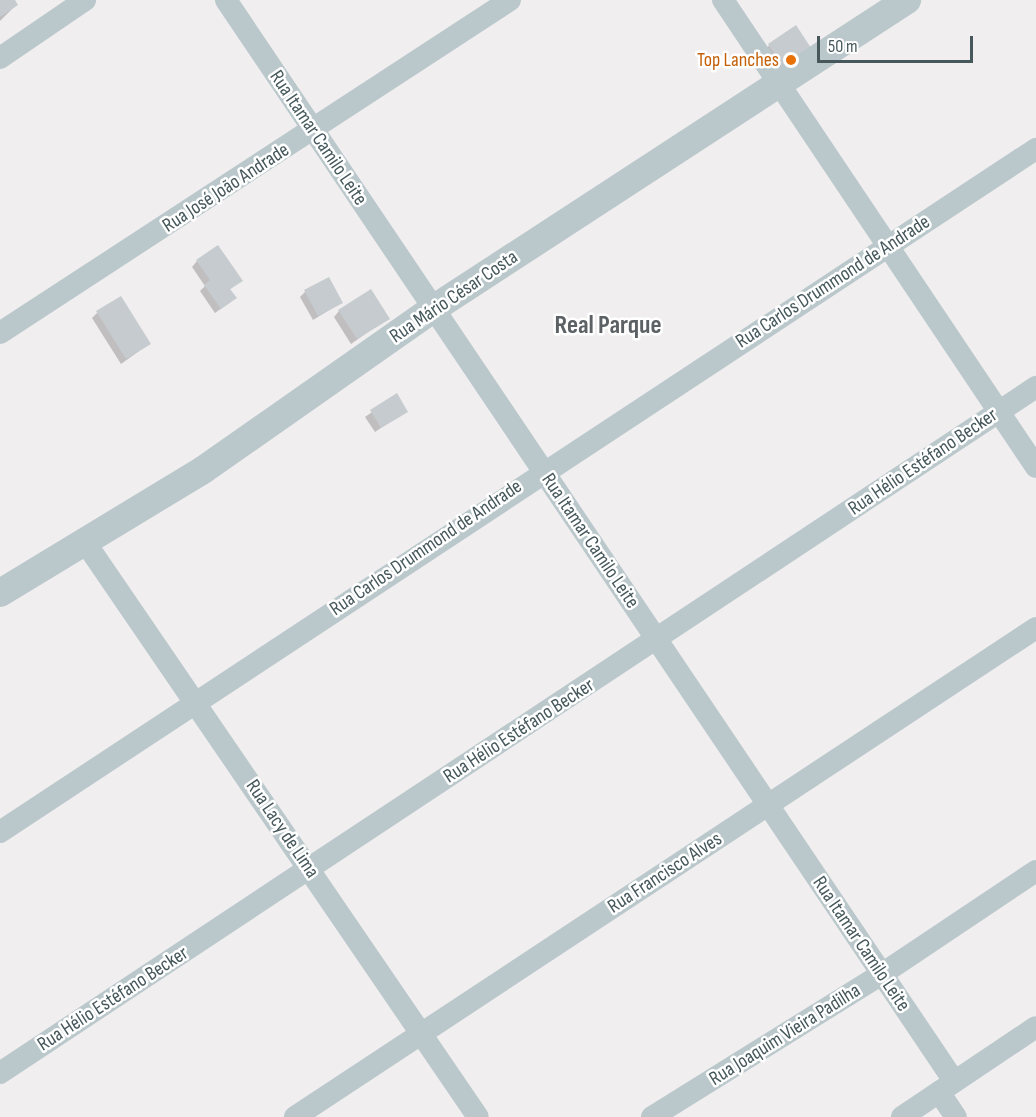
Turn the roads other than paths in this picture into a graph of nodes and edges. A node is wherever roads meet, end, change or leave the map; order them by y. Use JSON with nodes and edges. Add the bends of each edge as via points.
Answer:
{"nodes":[{"id":1,"x":85,"y":0,"type":"edge"},
{"id":2,"x":226,"y":0,"type":"edge"},
{"id":3,"x":510,"y":0,"type":"edge"},
{"id":4,"x":723,"y":0,"type":"edge"},
{"id":5,"x":907,"y":0,"type":"edge"},
{"id":6,"x":0,"y":58,"type":"edge"},
{"id":7,"x":780,"y":85,"type":"junction"},
{"id":8,"x":313,"y":132,"type":"junction"},
{"id":9,"x":1036,"y":149,"type":"edge"},
{"id":10,"x":886,"y":247,"type":"junction"},
{"id":11,"x":433,"y":309,"type":"junction"},
{"id":12,"x":0,"y":333,"type":"edge"},
{"id":13,"x":1036,"y":387,"type":"edge"},
{"id":14,"x":998,"y":412,"type":"junction"},
{"id":15,"x":1036,"y":467,"type":"edge"},
{"id":16,"x":542,"y":471,"type":"junction"},
{"id":17,"x":85,"y":542,"type":"junction"},
{"id":18,"x":0,"y":592,"type":"edge"},
{"id":19,"x":1036,"y":628,"type":"edge"},
{"id":20,"x":657,"y":640,"type":"junction"},
{"id":21,"x":195,"y":701,"type":"junction"},
{"id":22,"x":768,"y":805,"type":"junction"},
{"id":23,"x":0,"y":832,"type":"edge"},
{"id":24,"x":309,"y":869,"type":"junction"},
{"id":25,"x":1036,"y":871,"type":"edge"},
{"id":26,"x":882,"y":974,"type":"junction"},
{"id":27,"x":1036,"y":1027,"type":"edge"},
{"id":28,"x":422,"y":1033,"type":"junction"},
{"id":29,"x":0,"y":1073,"type":"edge"},
{"id":30,"x":946,"y":1087,"type":"junction"},
{"id":31,"x":295,"y":1117,"type":"edge"},
{"id":32,"x":478,"y":1117,"type":"edge"},
{"id":33,"x":652,"y":1117,"type":"edge"},
{"id":34,"x":902,"y":1117,"type":"edge"},
{"id":35,"x":956,"y":1117,"type":"edge"}],
"edges":[{"from":1,"to":6,"type":"street"},
{"from":2,"to":8,"type":"street","name":"Rua Itamar Camilo Leite"},
{"from":3,"to":8,"type":"street","name":"Rua José João Andrade"},
{"from":4,"to":7,"type":"street"},
{"from":5,"to":7,"type":"street","name":"Rua Mário César Costa"},
{"from":7,"to":10,"type":"street"},
{"from":7,"to":11,"type":"street","name":"Rua Mário César Costa"},
{"from":8,"to":11,"type":"street","name":"Rua Itamar Camilo Leite"},
{"from":8,"to":12,"type":"street","name":"Rua José João Andrade"},
{"from":9,"to":10,"type":"street","name":"Rua Carlos Drummond de Andrade"},
{"from":10,"to":14,"type":"street"},
{"from":10,"to":16,"type":"street","name":"Rua Carlos Drummond de Andrade"},
{"from":11,"to":16,"type":"street","name":"Rua Itamar Camilo Leite"},
{"from":11,"to":17,"type":"street","name":"Rua Mário César Costa","via":[[203,470]]},
{"from":13,"to":14,"type":"street","name":"Rua Hélio Estéfano Becker"},
{"from":14,"to":15,"type":"street"},
{"from":14,"to":20,"type":"street","name":"Rua Hélio Estéfano Becker"},
{"from":16,"to":20,"type":"street","name":"Rua Itamar Camilo Leite"},
{"from":16,"to":21,"type":"street","name":"Rua Carlos Drummond de Andrade"},
{"from":17,"to":18,"type":"street","name":"Rua Mário César Costa"},
{"from":17,"to":21,"type":"street","name":"Rua Lacy de Lima"},
{"from":19,"to":22,"type":"street","name":"Rua Francisco Alves"},
{"from":20,"to":22,"type":"street","name":"Rua Itamar Camilo Leite"},
{"from":20,"to":24,"type":"street","name":"Rua Hélio Estéfano Becker"},
{"from":21,"to":23,"type":"street","name":"Rua Carlos Drummond de Andrade"},
{"from":21,"to":24,"type":"street","name":"Rua Lacy de Lima"},
{"from":22,"to":26,"type":"street","name":"Rua Itamar Camilo Leite"},
{"from":22,"to":28,"type":"street","name":"Rua Francisco Alves"},
{"from":24,"to":28,"type":"street","name":"Rua Lacy de Lima"},
{"from":24,"to":29,"type":"street","name":"Rua Hélio Estéfano Becker"},
{"from":25,"to":26,"type":"street","name":"Rua Joaquim Vieira Padilha"},
{"from":26,"to":30,"type":"street","name":"Rua Itamar Camilo Leite"},
{"from":26,"to":33,"type":"street","name":"Rua Joaquim Vieira Padilha"},
{"from":27,"to":30,"type":"street"},
{"from":28,"to":31,"type":"street","name":"Rua Francisco Alves"},
{"from":28,"to":32,"type":"street","name":"Rua Lacy de Lima"},
{"from":30,"to":34,"type":"street"},
{"from":30,"to":35,"type":"street","name":"Rua Itamar Camilo Leite"}]}
